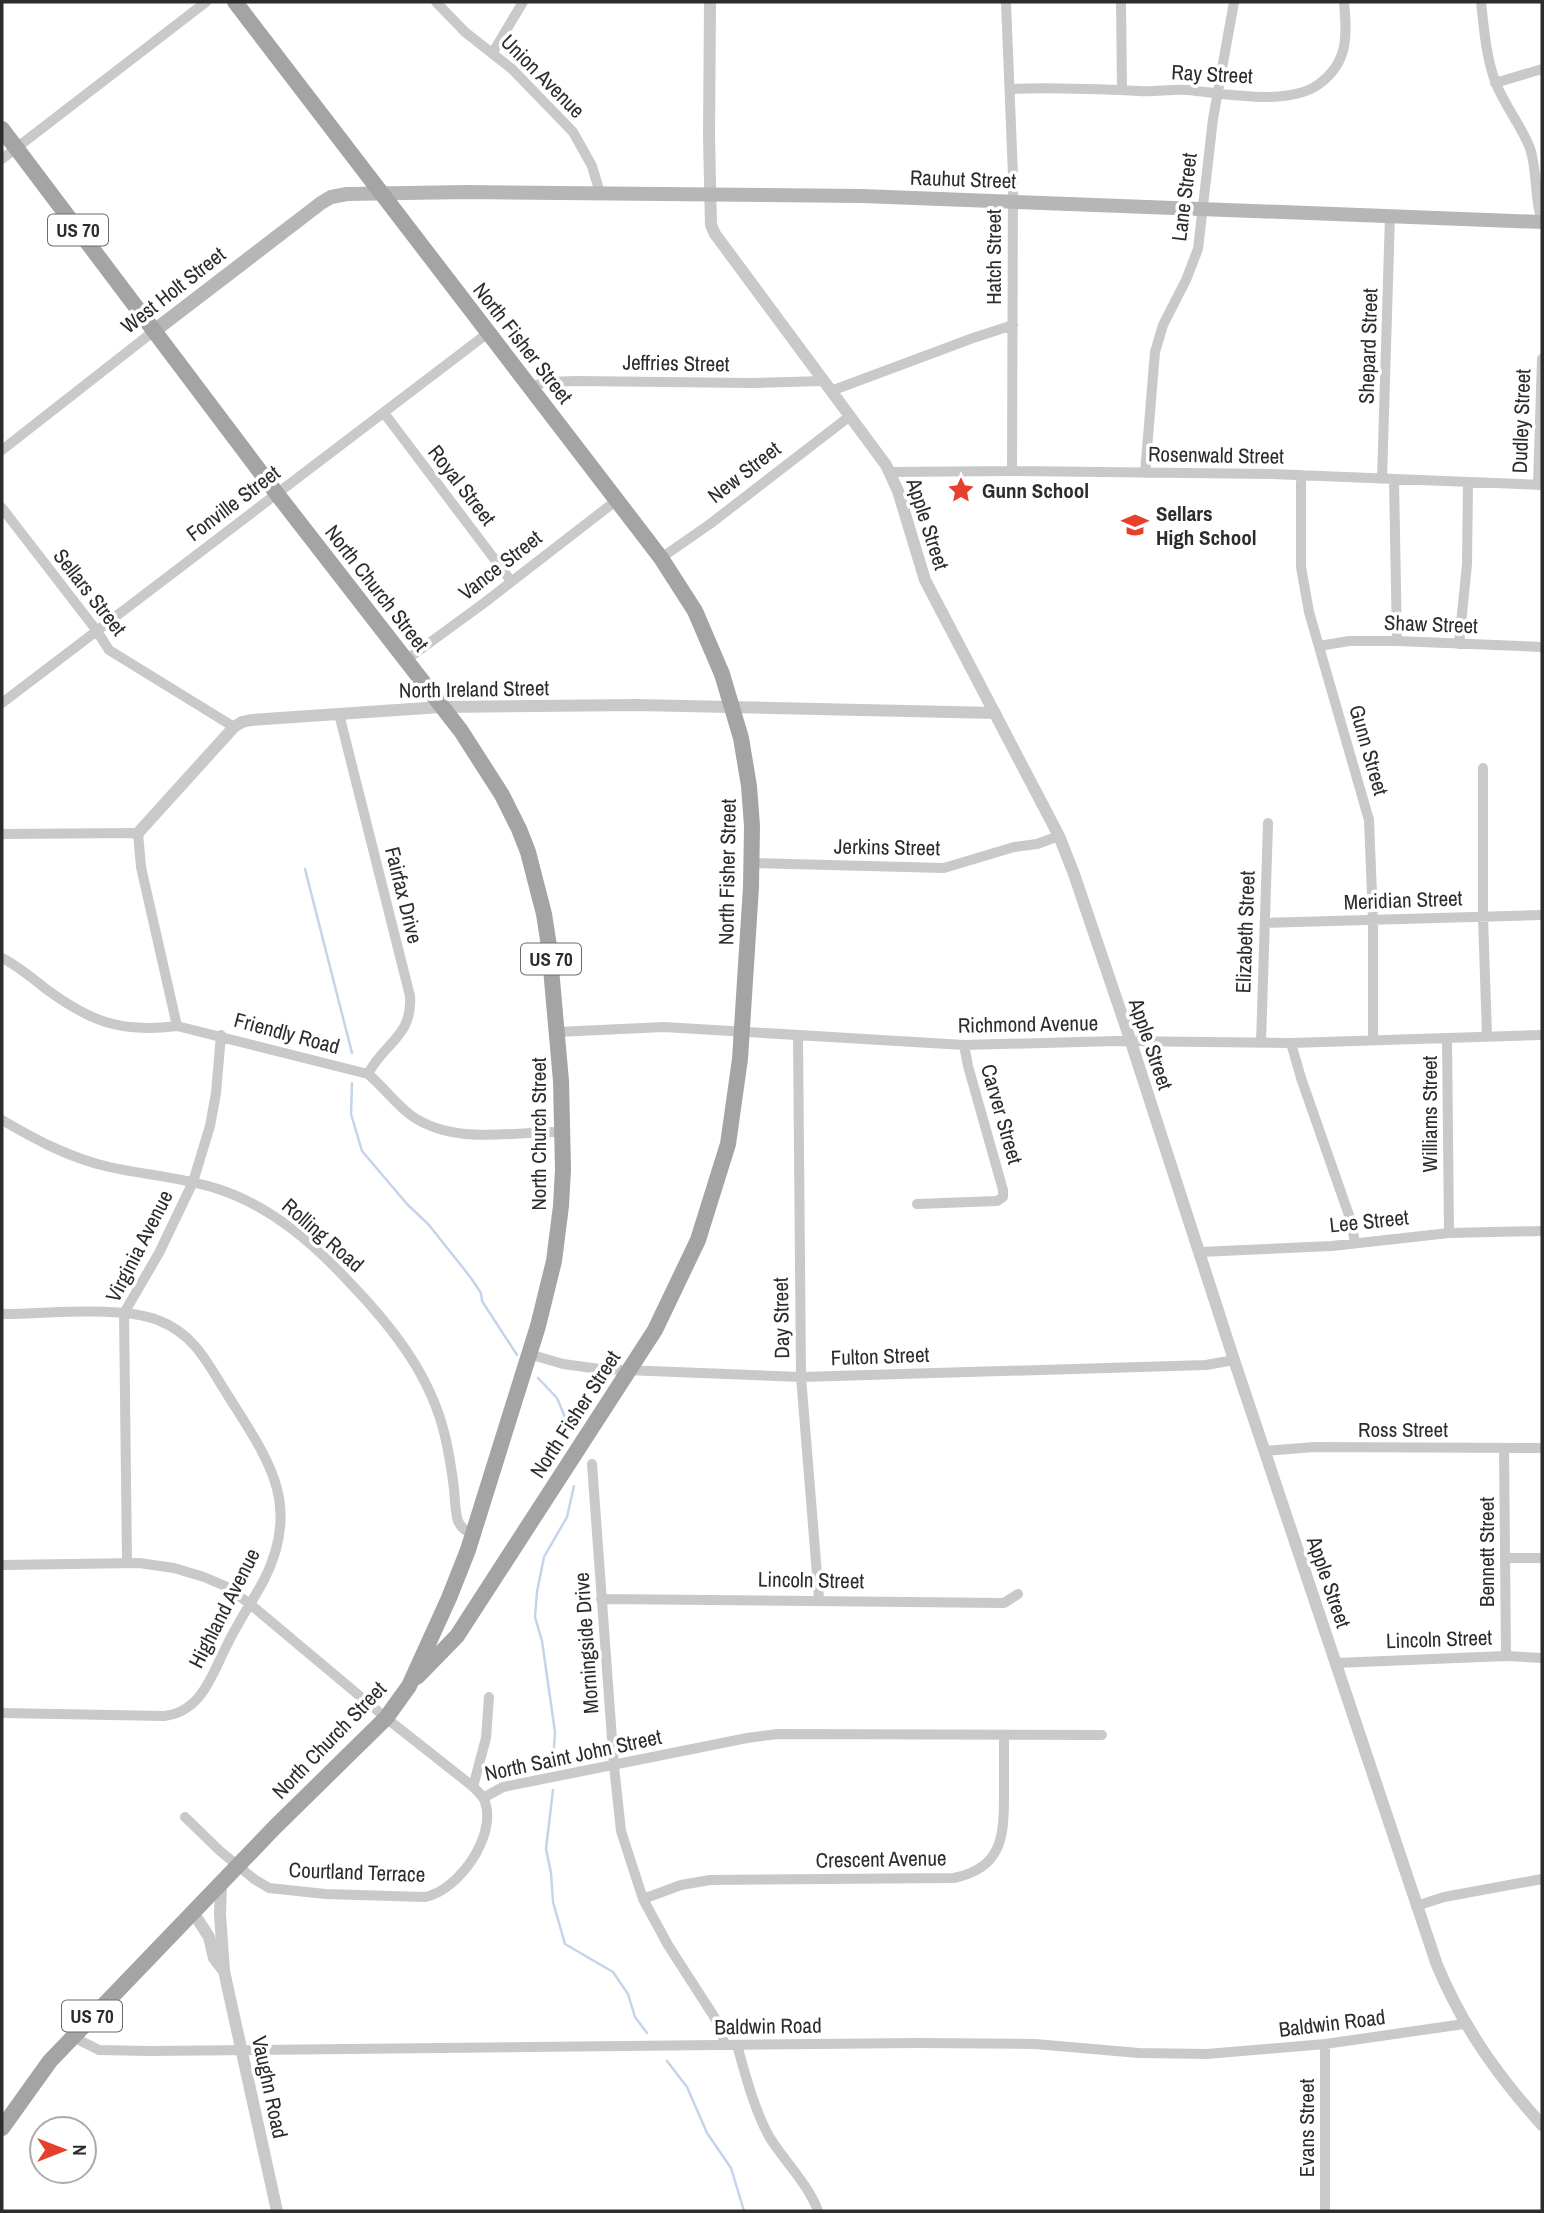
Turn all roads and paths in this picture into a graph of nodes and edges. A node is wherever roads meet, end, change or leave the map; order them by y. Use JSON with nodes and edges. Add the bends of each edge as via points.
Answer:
{"nodes":[{"id":1,"x":206,"y":2,"type":"edge"},
{"id":2,"x":235,"y":2,"type":"edge"},
{"id":3,"x":436,"y":2,"type":"edge"},
{"id":4,"x":523,"y":2,"type":"edge"},
{"id":5,"x":710,"y":2,"type":"edge"},
{"id":6,"x":1006,"y":2,"type":"edge"},
{"id":7,"x":1121,"y":2,"type":"edge"},
{"id":8,"x":1234,"y":2,"type":"edge"},
{"id":9,"x":1344,"y":2,"type":"edge"},
{"id":10,"x":1481,"y":2,"type":"edge"},
{"id":11,"x":494,"y":52,"type":"junction"},
{"id":12,"x":1542,"y":69,"type":"edge"},
{"id":13,"x":1496,"y":83,"type":"junction"},
{"id":14,"x":1010,"y":89,"type":"junction"},
{"id":15,"x":1122,"y":89,"type":"junction"},
{"id":16,"x":1216,"y":94,"type":"junction"},
{"id":17,"x":2,"y":129,"type":"edge"},
{"id":18,"x":16,"y":148,"type":"junction"},
{"id":19,"x":2,"y":159,"type":"edge"},
{"id":20,"x":382,"y":193,"type":"junction"},
{"id":21,"x":600,"y":194,"type":"junction"},
{"id":22,"x":709,"y":194,"type":"junction"},
{"id":23,"x":1013,"y":202,"type":"junction"},
{"id":24,"x":1203,"y":208,"type":"junction"},
{"id":25,"x":1390,"y":215,"type":"junction"},
{"id":26,"x":1542,"y":222,"type":"edge"},
{"id":27,"x":1013,"y":326,"type":"junction"},
{"id":28,"x":154,"y":331,"type":"junction"},
{"id":29,"x":488,"y":333,"type":"junction"},
{"id":30,"x":1542,"y":359,"type":"edge"},
{"id":31,"x":827,"y":386,"type":"junction"},
{"id":32,"x":529,"y":387,"type":"junction"},
{"id":33,"x":384,"y":413,"type":"junction"},
{"id":34,"x":850,"y":416,"type":"junction"},
{"id":35,"x":2,"y":450,"type":"edge"},
{"id":36,"x":1012,"y":471,"type":"junction"},
{"id":37,"x":890,"y":472,"type":"junction"},
{"id":38,"x":1145,"y":473,"type":"junction"},
{"id":39,"x":1301,"y":475,"type":"junction"},
{"id":40,"x":1388,"y":479,"type":"junction"},
{"id":41,"x":1468,"y":483,"type":"junction"},
{"id":42,"x":1540,"y":485,"type":"edge"},
{"id":43,"x":276,"y":494,"type":"junction"},
{"id":44,"x":617,"y":500,"type":"junction"},
{"id":45,"x":2,"y":508,"type":"edge"},
{"id":46,"x":661,"y":558,"type":"junction"},
{"id":47,"x":510,"y":581,"type":"junction"},
{"id":48,"x":97,"y":631,"type":"junction"},
{"id":49,"x":1397,"y":641,"type":"junction"},
{"id":50,"x":1459,"y":644,"type":"junction"},
{"id":51,"x":1319,"y":646,"type":"junction"},
{"id":52,"x":1542,"y":647,"type":"edge"},
{"id":53,"x":406,"y":660,"type":"junction"},
{"id":54,"x":2,"y":703,"type":"edge"},
{"id":55,"x":441,"y":707,"type":"junction"},
{"id":56,"x":733,"y":707,"type":"junction"},
{"id":57,"x":995,"y":713,"type":"junction"},
{"id":58,"x":339,"y":714,"type":"junction"},
{"id":59,"x":234,"y":727,"type":"junction"},
{"id":60,"x":1483,"y":768,"type":"dead end"},
{"id":61,"x":1268,"y":823,"type":"dead end"},
{"id":62,"x":138,"y":833,"type":"junction"},
{"id":63,"x":2,"y":834,"type":"edge"},
{"id":64,"x":1059,"y":836,"type":"junction"},
{"id":65,"x":752,"y":863,"type":"junction"},
{"id":66,"x":1542,"y":915,"type":"edge"},
{"id":67,"x":1483,"y":917,"type":"junction"},
{"id":68,"x":1373,"y":920,"type":"junction"},
{"id":69,"x":1265,"y":923,"type":"junction"},
{"id":70,"x":2,"y":958,"type":"edge"},
{"id":71,"x":177,"y":1026,"type":"junction"},
{"id":72,"x":557,"y":1032,"type":"junction"},
{"id":73,"x":742,"y":1033,"type":"junction"},
{"id":74,"x":221,"y":1035,"type":"junction"},
{"id":75,"x":1542,"y":1035,"type":"edge"},
{"id":76,"x":798,"y":1036,"type":"junction"},
{"id":77,"x":1488,"y":1036,"type":"junction"},
{"id":78,"x":1447,"y":1038,"type":"junction"},
{"id":79,"x":1373,"y":1039,"type":"junction"},
{"id":80,"x":1131,"y":1042,"type":"junction"},
{"id":81,"x":1291,"y":1042,"type":"junction"},
{"id":82,"x":1261,"y":1043,"type":"junction"},
{"id":83,"x":964,"y":1045,"type":"junction"},
{"id":84,"x":368,"y":1074,"type":"junction"},
{"id":85,"x":2,"y":1120,"type":"edge"},
{"id":86,"x":563,"y":1132,"type":"junction"},
{"id":87,"x":193,"y":1182,"type":"junction"},
{"id":88,"x":918,"y":1204,"type":"dead end"},
{"id":89,"x":1542,"y":1231,"type":"edge"},
{"id":90,"x":1449,"y":1233,"type":"junction"},
{"id":91,"x":1355,"y":1243,"type":"junction"},
{"id":92,"x":1200,"y":1252,"type":"junction"},
{"id":93,"x":124,"y":1313,"type":"junction"},
{"id":94,"x":2,"y":1314,"type":"edge"},
{"id":95,"x":529,"y":1354,"type":"junction"},
{"id":96,"x":1234,"y":1360,"type":"junction"},
{"id":97,"x":630,"y":1370,"type":"junction"},
{"id":98,"x":801,"y":1377,"type":"junction"},
{"id":99,"x":1504,"y":1448,"type":"junction"},
{"id":100,"x":1542,"y":1448,"type":"edge"},
{"id":101,"x":1264,"y":1451,"type":"junction"},
{"id":102,"x":592,"y":1464,"type":"dead end"},
{"id":103,"x":473,"y":1535,"type":"junction"},
{"id":104,"x":1505,"y":1559,"type":"junction"},
{"id":105,"x":1542,"y":1559,"type":"edge"},
{"id":106,"x":127,"y":1562,"type":"junction"},
{"id":107,"x":2,"y":1565,"type":"edge"},
{"id":108,"x":1018,"y":1594,"type":"dead end"},
{"id":109,"x":601,"y":1599,"type":"junction"},
{"id":110,"x":819,"y":1599,"type":"junction"},
{"id":111,"x":250,"y":1604,"type":"junction"},
{"id":112,"x":1506,"y":1656,"type":"junction"},
{"id":113,"x":1542,"y":1658,"type":"edge"},
{"id":114,"x":1336,"y":1663,"type":"junction"},
{"id":115,"x":409,"y":1686,"type":"junction"},
{"id":116,"x":489,"y":1697,"type":"dead end"},
{"id":117,"x":2,"y":1713,"type":"edge"},
{"id":118,"x":386,"y":1718,"type":"junction"},
{"id":119,"x":1004,"y":1735,"type":"junction"},
{"id":120,"x":1102,"y":1735,"type":"dead end"},
{"id":121,"x":614,"y":1766,"type":"junction"},
{"id":122,"x":473,"y":1787,"type":"junction"},
{"id":123,"x":483,"y":1798,"type":"junction"},
{"id":124,"x":185,"y":1817,"type":"dead end"},
{"id":125,"x":238,"y":1866,"type":"junction"},
{"id":126,"x":1542,"y":1879,"type":"edge"},
{"id":127,"x":221,"y":1884,"type":"junction"},
{"id":128,"x":643,"y":1899,"type":"junction"},
{"id":129,"x":1416,"y":1906,"type":"junction"},
{"id":130,"x":193,"y":1912,"type":"junction"},
{"id":131,"x":224,"y":1971,"type":"junction"},
{"id":132,"x":1464,"y":2024,"type":"junction"},
{"id":133,"x":73,"y":2037,"type":"junction"},
{"id":134,"x":737,"y":2045,"type":"junction"},
{"id":135,"x":1325,"y":2045,"type":"junction"},
{"id":136,"x":724,"y":2046,"type":"junction"},
{"id":137,"x":243,"y":2050,"type":"junction"},
{"id":138,"x":1540,"y":2118,"type":"edge"},
{"id":139,"x":2,"y":2129,"type":"edge"},
{"id":140,"x":277,"y":2211,"type":"edge"},
{"id":141,"x":818,"y":2211,"type":"edge"},
{"id":142,"x":1325,"y":2211,"type":"edge"}],
"edges":[{"from":1,"to":18,"type":"street"},
{"from":2,"to":20,"type":"main road","name":"North Fisher Street","number":"US 70"},
{"from":3,"to":11,"type":"street","name":"Union Avenue","via":[[465,32]]},
{"from":4,"to":11,"type":"street"},
{"from":5,"to":22,"type":"street","name":"Apple Street"},
{"from":6,"to":14,"type":"street","name":"Hatch Street"},
{"from":7,"to":15,"type":"street"},
{"from":8,"to":16,"type":"street","name":"Lane Street"},
{"from":9,"to":16,"type":"street","name":"Ray Street","via":[[1344,49],[1332,73],[1318,85],[1289,95]]},
{"from":10,"to":13,"type":"street","via":[[1487,54]]},
{"from":11,"to":21,"type":"street","name":"Union Avenue","via":[[573,132],[592,166]]},
{"from":12,"to":13,"type":"street"},
{"from":13,"to":26,"type":"street","via":[[1530,149]]},
{"from":14,"to":15,"type":"street","name":"Ray Street"},
{"from":14,"to":23,"type":"street","name":"Hatch Street"},
{"from":15,"to":16,"type":"street","name":"Ray Street"},
{"from":16,"to":24,"type":"street","name":"Lane Street"},
{"from":17,"to":18,"type":"main road","name":"North Church Street","number":"US 70"},
{"from":18,"to":19,"type":"street"},
{"from":18,"to":28,"type":"main road","name":"North Church Street","number":"US 70"},
{"from":20,"to":21,"type":"main road","name":"Rauhut Street"},
{"from":20,"to":28,"type":"main road","name":"West Holt Street","via":[[339,195],[321,203]]},
{"from":20,"to":29,"type":"main road","name":"North Fisher Street","number":"US 70"},
{"from":21,"to":22,"type":"main road","name":"Rauhut Street"},
{"from":22,"to":23,"type":"main road","name":"Rauhut Street"},
{"from":22,"to":31,"type":"street","name":"Apple Street","via":[[715,234]]},
{"from":23,"to":24,"type":"main road","name":"Rauhut Street"},
{"from":23,"to":27,"type":"street","name":"Hatch Street"},
{"from":24,"to":25,"type":"main road","name":"Rauhut Street"},
{"from":24,"to":38,"type":"street","name":"Lane Street","via":[[1194,260],[1158,338]]},
{"from":25,"to":26,"type":"main road","name":"Rauhut Street"},
{"from":25,"to":40,"type":"street","name":"Shepard Street"},
{"from":27,"to":31,"type":"street","name":"Jeffries Street"},
{"from":27,"to":36,"type":"street","name":"Hatch Street"},
{"from":28,"to":35,"type":"street","name":"West Holt Street"},
{"from":28,"to":43,"type":"main road","name":"North Church Street","number":"US 70"},
{"from":29,"to":32,"type":"main road","name":"North Fisher Street","number":"US 70"},
{"from":29,"to":33,"type":"street","name":"Fonville Street"},
{"from":30,"to":42,"type":"street","name":"Dudley Street"},
{"from":31,"to":32,"type":"street","name":"Jeffries Street","via":[[576,381]]},
{"from":31,"to":34,"type":"street","name":"Apple Street"},
{"from":32,"to":44,"type":"main road","name":"North Fisher Street","number":"US 70"},
{"from":33,"to":43,"type":"street","name":"Fonville Street"},
{"from":33,"to":47,"type":"street","name":"Royal Street"},
{"from":34,"to":37,"type":"street","name":"Apple Street"},
{"from":34,"to":46,"type":"street","name":"New Street"},
{"from":36,"to":37,"type":"street","name":"Rosenwald Street"},
{"from":36,"to":38,"type":"street","name":"Rosenwald Street"},
{"from":37,"to":57,"type":"street","name":"Apple Street","via":[[925,580]]},
{"from":38,"to":39,"type":"street","name":"Rosenwald Street"},
{"from":39,"to":40,"type":"street","name":"Rosenwald Street"},
{"from":39,"to":51,"type":"street","name":"Gunn Street","via":[[1301,567]]},
{"from":40,"to":41,"type":"street","name":"Rosenwald Street"},
{"from":40,"to":49,"type":"street","name":"Shepard Street"},
{"from":41,"to":42,"type":"street","name":"Rosenwald Street"},
{"from":41,"to":50,"type":"street","via":[[1467,564]]},
{"from":43,"to":48,"type":"street","name":"Fonville Street"},
{"from":43,"to":53,"type":"main road","name":"North Church Street","number":"US 70"},
{"from":44,"to":46,"type":"main road","name":"North Fisher Street","number":"US 70"},
{"from":44,"to":47,"type":"street","name":"Vance Street"},
{"from":45,"to":48,"type":"street","name":"Sellars Street"},
{"from":46,"to":56,"type":"main road","name":"North Fisher Street","number":"US 70","via":[[701,624]]},
{"from":47,"to":53,"type":"street","name":"Vance Street"},
{"from":48,"to":54,"type":"street","name":"Fonville Street"},
{"from":48,"to":59,"type":"street","name":"Sellars Street","via":[[108,650]]},
{"from":49,"to":50,"type":"street","name":"Shaw Street"},
{"from":49,"to":51,"type":"street","name":"Shaw Street"},
{"from":50,"to":52,"type":"street","name":"Shaw Street"},
{"from":51,"to":68,"type":"street","name":"Gunn Street","via":[[1368,820]]},
{"from":53,"to":55,"type":"main road","name":"North Church Street","number":"US 70"},
{"from":55,"to":56,"type":"street","name":"North Ireland Street"},
{"from":55,"to":58,"type":"street","name":"North Ireland Street"},
{"from":55,"to":72,"type":"main road","name":"North Church Street","number":"US 70","via":[[486,767],[528,852],[546,925]]},
{"from":56,"to":57,"type":"street","name":"North Ireland Street"},
{"from":56,"to":65,"type":"main road","name":"North Fisher Street","number":"US 70","via":[[749,786]]},
{"from":57,"to":64,"type":"street","name":"Apple Street"},
{"from":58,"to":59,"type":"street","name":"North Ireland Street","via":[[251,720]]},
{"from":58,"to":84,"type":"street","name":"Fairfax Drive","via":[[410,996],[410,1013],[402,1033]]},
{"from":59,"to":62,"type":"street"},
{"from":60,"to":67,"type":"street"},
{"from":61,"to":69,"type":"street","name":"Elizabeth Street"},
{"from":62,"to":63,"type":"street"},
{"from":62,"to":71,"type":"street","via":[[141,867]]},
{"from":64,"to":65,"type":"street","name":"Jerkins Street","via":[[944,868]]},
{"from":64,"to":80,"type":"street","name":"Apple Street"},
{"from":65,"to":73,"type":"main road","name":"North Fisher Street","number":"US 70"},
{"from":66,"to":67,"type":"street","name":"Meridian Street"},
{"from":67,"to":68,"type":"street","name":"Meridian Street"},
{"from":67,"to":77,"type":"street"},
{"from":68,"to":69,"type":"street","name":"Meridian Street"},
{"from":68,"to":79,"type":"street","name":"Gunn Street"},
{"from":69,"to":82,"type":"street","name":"Elizabeth Street"},
{"from":70,"to":71,"type":"street","name":"Friendly Road","via":[[96,1020],[146,1029]]},
{"from":71,"to":74,"type":"street","name":"Friendly Road"},
{"from":72,"to":73,"type":"street","name":"Richmond Avenue","via":[[664,1027]]},
{"from":72,"to":86,"type":"main road","name":"North Church Street","number":"US 70"},
{"from":73,"to":76,"type":"street","name":"Richmond Avenue"},
{"from":73,"to":97,"type":"main road","name":"North Fisher Street","number":"US 70","via":[[732,1123],[710,1206],[674,1294]]},
{"from":74,"to":84,"type":"street","name":"Friendly Road"},
{"from":74,"to":87,"type":"street","name":"Virginia Avenue","via":[[214,1104]]},
{"from":75,"to":77,"type":"street","name":"Richmond Avenue"},
{"from":76,"to":83,"type":"street","name":"Richmond Avenue"},
{"from":76,"to":98,"type":"street","name":"Day Street"},
{"from":77,"to":78,"type":"street","name":"Richmond Avenue"},
{"from":78,"to":79,"type":"street","name":"Richmond Avenue"},
{"from":78,"to":90,"type":"street","name":"Williams Street"},
{"from":79,"to":81,"type":"street","name":"Richmond Avenue"},
{"from":80,"to":82,"type":"street","name":"Richmond Avenue"},
{"from":80,"to":83,"type":"street","name":"Richmond Avenue"},
{"from":80,"to":92,"type":"street","name":"Apple Street"},
{"from":81,"to":82,"type":"street","name":"Richmond Avenue"},
{"from":81,"to":91,"type":"street"},
{"from":83,"to":88,"type":"street","name":"Carver Street","via":[[1004,1193],[997,1201]]},
{"from":84,"to":86,"type":"street","name":"Friendly Road","via":[[414,1117],[447,1131]]},
{"from":85,"to":87,"type":"street","name":"Rolling Road","via":[[76,1157]]},
{"from":86,"to":95,"type":"main road","name":"North Church Street","number":"US 70","via":[[559,1230]]},
{"from":87,"to":93,"type":"street","name":"Virginia Avenue"},
{"from":87,"to":103,"type":"street","name":"Rolling Road","via":[[245,1200],[285,1224],[333,1266],[401,1341],[437,1411],[457,1517]]},
{"from":89,"to":90,"type":"street","name":"Lee Street"},
{"from":90,"to":91,"type":"street","name":"Lee Street"},
{"from":91,"to":92,"type":"street","name":"Lee Street"},
{"from":92,"to":96,"type":"street","name":"Apple Street"},
{"from":93,"to":94,"type":"street","name":"Highland Avenue"},
{"from":93,"to":106,"type":"street","name":"Virginia Avenue"},
{"from":93,"to":111,"type":"street","name":"Highland Avenue","via":[[164,1322],[195,1344],[268,1461],[280,1506],[278,1540]]},
{"from":95,"to":97,"type":"street","name":"Fulton Street","via":[[583,1367]]},
{"from":95,"to":103,"type":"main road","name":"North Church Street","number":"US 70"},
{"from":96,"to":98,"type":"street","name":"Fulton Street","via":[[1192,1366]]},
{"from":96,"to":101,"type":"street","name":"Apple Street"},
{"from":97,"to":98,"type":"street","name":"Fulton Street"},
{"from":97,"to":115,"type":"main road","name":"North Fisher Street","number":"US 70","via":[[457,1636]]},
{"from":98,"to":110,"type":"street","name":"Day Street"},
{"from":99,"to":100,"type":"street","name":"Ross Street"},
{"from":99,"to":101,"type":"street","name":"Ross Street"},
{"from":99,"to":104,"type":"street","name":"Bennett Street"},
{"from":101,"to":114,"type":"street","name":"Apple Street"},
{"from":102,"to":109,"type":"street","name":"Morningside Drive"},
{"from":103,"to":115,"type":"main road","name":"North Church Street","number":"US 70"},
{"from":104,"to":105,"type":"street"},
{"from":104,"to":112,"type":"street","name":"Bennett Street"},
{"from":106,"to":107,"type":"street","name":"North Saint John Street"},
{"from":106,"to":111,"type":"street","name":"North Saint John Street","via":[[197,1574]]},
{"from":108,"to":110,"type":"street","name":"Lincoln Street","via":[[1004,1603]]},
{"from":109,"to":110,"type":"street","name":"Lincoln Street"},
{"from":109,"to":121,"type":"street","name":"Morningside Drive"},
{"from":111,"to":117,"type":"street","name":"Highland Avenue","via":[[200,1697],[179,1713]]},
{"from":111,"to":118,"type":"street","name":"North Saint John Street"},
{"from":112,"to":113,"type":"street","name":"Lincoln Street"},
{"from":112,"to":114,"type":"street","name":"Lincoln Street"},
{"from":114,"to":129,"type":"street","name":"Apple Street"},
{"from":115,"to":118,"type":"main road","name":"North Church Street","number":"US 70"},
{"from":116,"to":122,"type":"street","via":[[486,1738]]},
{"from":118,"to":122,"type":"street","name":"North Saint John Street"},
{"from":118,"to":125,"type":"main road","name":"North Church Street","number":"US 70"},
{"from":119,"to":120,"type":"street","name":"North Saint John Street"},
{"from":119,"to":121,"type":"street","name":"North Saint John Street","via":[[778,1734]]},
{"from":119,"to":128,"type":"street","name":"Crescent Avenue","via":[[1002,1837],[992,1857],[975,1871],[954,1878],[710,1880]]},
{"from":121,"to":123,"type":"street","name":"North Saint John Street","via":[[503,1787]]},
{"from":121,"to":128,"type":"street","name":"Morningside Drive","via":[[621,1831]]},
{"from":122,"to":123,"type":"street","name":"North Saint John Street"},
{"from":123,"to":125,"type":"street","name":"Courtland Terrace","via":[[488,1818],[481,1845],[447,1888],[435,1895],[325,1894],[269,1888]]},
{"from":124,"to":125,"type":"street","name":"Courtland Terrace"},
{"from":125,"to":127,"type":"main road","name":"North Church Street","number":"US 70"},
{"from":126,"to":129,"type":"street"},
{"from":127,"to":130,"type":"main road","name":"North Church Street","number":"US 70"},
{"from":127,"to":131,"type":"street","name":"Vaughn Road"},
{"from":128,"to":136,"type":"street","name":"Morningside Drive","via":[[722,2029]]},
{"from":129,"to":132,"type":"street","name":"Apple Street"},
{"from":130,"to":131,"type":"street","name":"Vaughn Road"},
{"from":130,"to":133,"type":"main road","name":"North Church Street","number":"US 70"},
{"from":131,"to":137,"type":"street","name":"Vaughn Road"},
{"from":132,"to":135,"type":"street","name":"Baldwin Road"},
{"from":132,"to":138,"type":"street","name":"Apple Street","via":[[1494,2068]]},
{"from":133,"to":137,"type":"street","name":"Baldwin Road","via":[[99,2050]]},
{"from":133,"to":139,"type":"main road","name":"North Church Street","number":"US 70","via":[[36,2077]]},
{"from":134,"to":135,"type":"street","name":"Baldwin Road","via":[[1035,2044],[1196,2054]]},
{"from":134,"to":136,"type":"street","name":"Baldwin Road"},
{"from":134,"to":141,"type":"street","via":[[769,2136]]},
{"from":135,"to":142,"type":"street","name":"Evans Street"},
{"from":136,"to":137,"type":"street","name":"Baldwin Road"},
{"from":137,"to":140,"type":"street","name":"Vaughn Road"}]}
